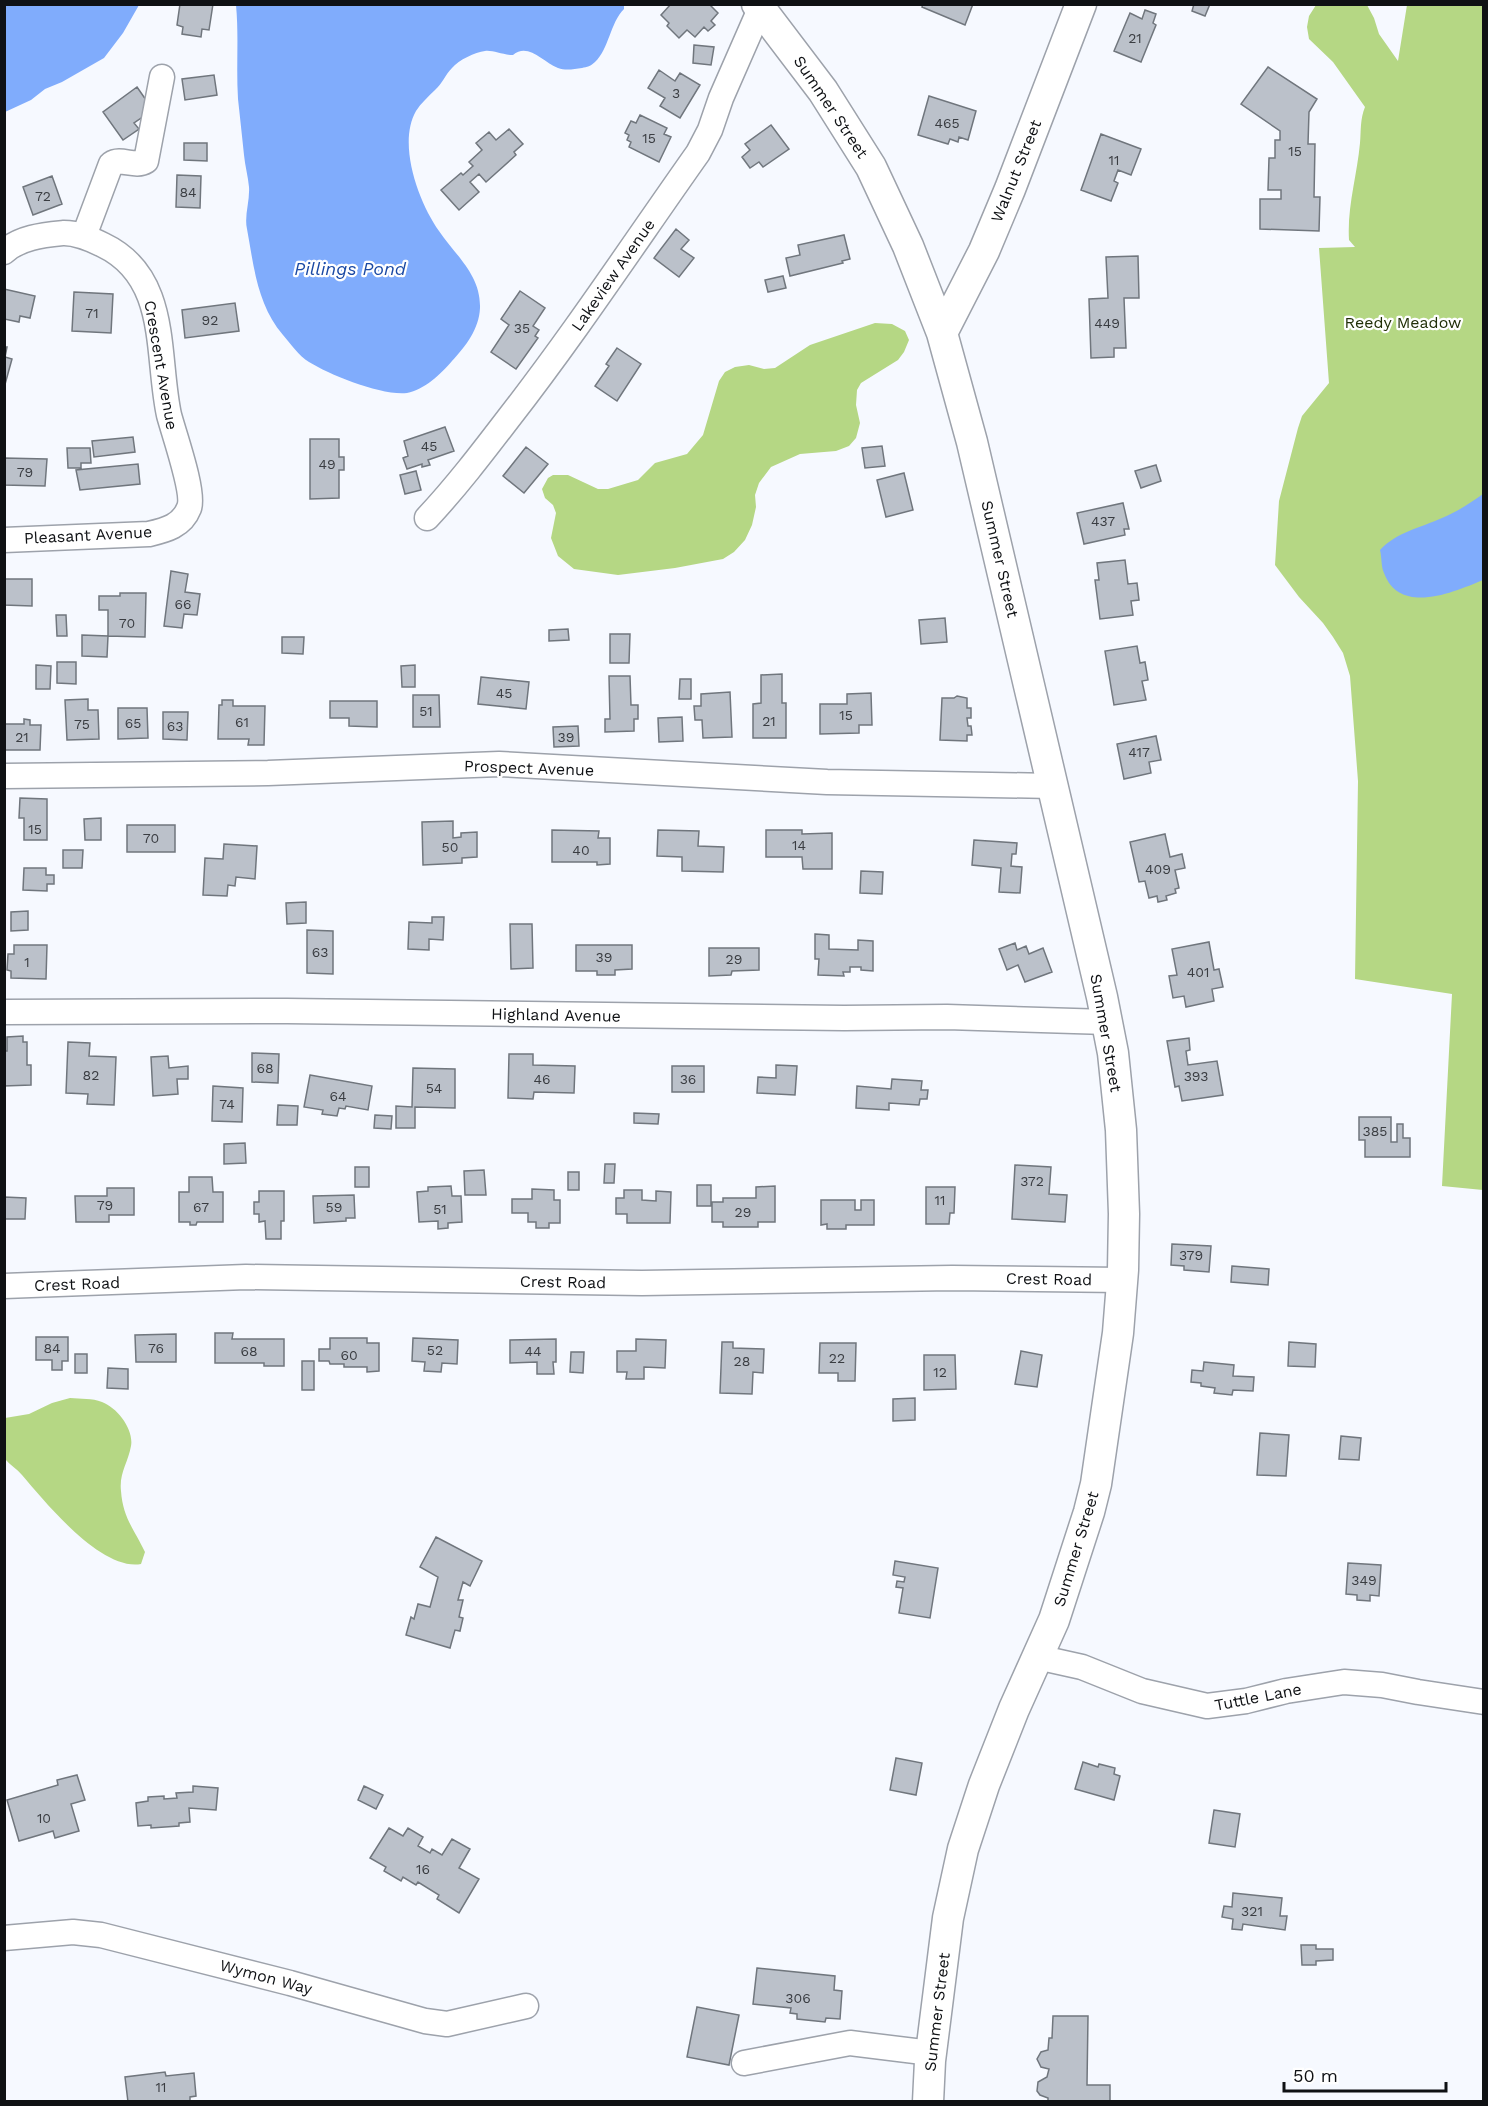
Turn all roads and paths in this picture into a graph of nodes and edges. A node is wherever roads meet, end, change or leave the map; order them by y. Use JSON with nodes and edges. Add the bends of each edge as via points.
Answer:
{"nodes":[{"id":1,"x":1081,"y":4,"type":"edge"},
{"id":2,"x":759,"y":7,"type":"edge"},
{"id":3,"x":162,"y":77,"type":"dead end"},
{"id":4,"x":84,"y":236,"type":"junction"},
{"id":5,"x":4,"y":252,"type":"edge"},
{"id":6,"x":942,"y":333,"type":"junction"},
{"id":7,"x":427,"y":518,"type":"dead end"},
{"id":8,"x":171,"y":528,"type":"joint"},
{"id":9,"x":4,"y":540,"type":"edge"},
{"id":10,"x":4,"y":776,"type":"edge"},
{"id":11,"x":1053,"y":786,"type":"junction"},
{"id":12,"x":4,"y":1012,"type":"edge"},
{"id":13,"x":1107,"y":1022,"type":"junction"},
{"id":14,"x":1122,"y":1280,"type":"junction"},
{"id":15,"x":4,"y":1286,"type":"edge"},
{"id":16,"x":1037,"y":1658,"type":"junction"},
{"id":17,"x":1484,"y":1702,"type":"edge"},
{"id":18,"x":4,"y":1938,"type":"edge"},
{"id":19,"x":526,"y":2006,"type":"dead end"},
{"id":20,"x":932,"y":2053,"type":"junction"},
{"id":21,"x":744,"y":2063,"type":"dead end"},
{"id":22,"x":928,"y":2102,"type":"edge"}],
"edges":[{"from":1,"to":6,"type":"main road","name":"Walnut Street","via":[[1010,189]]},
{"from":2,"to":6,"type":"main road","name":"Summer Street","via":[[823,92],[872,167]]},
{"from":2,"to":7,"type":"street","name":"Lakeview Avenue","via":[[698,153],[556,355]]},
{"from":3,"to":4,"type":"street","via":[[146,161],[140,164],[116,160],[111,164]]},
{"from":4,"to":5,"type":"street","name":"Crescent Avenue","via":[[38,235]]},
{"from":4,"to":8,"type":"street","name":"Crescent Avenue","via":[[129,263],[145,282],[153,307],[166,402],[190,506],[184,519]]},
{"from":6,"to":11,"type":"main road","name":"Summer Street","via":[[972,442]]},
{"from":8,"to":9,"type":"street","name":"Pleasant Avenue","via":[[128,536]]},
{"from":10,"to":11,"type":"street","name":"Prospect Avenue","via":[[268,773],[499,764],[827,782]]},
{"from":11,"to":13,"type":"main road","name":"Summer Street"},
{"from":12,"to":13,"type":"street","name":"Highland Avenue","via":[[287,1011]]},
{"from":13,"to":14,"type":"main road","name":"Summer Street","via":[[1124,1167]]},
{"from":14,"to":15,"type":"street","name":"Crest Road","via":[[952,1278],[642,1283],[246,1277]]},
{"from":14,"to":16,"type":"main road","name":"Summer Street","via":[[1096,1484],[1054,1620]]},
{"from":16,"to":17,"type":"street","name":"Tuttle Lane","via":[[1082,1666],[1142,1691],[1207,1706],[1344,1682]]},
{"from":16,"to":20,"type":"main road","name":"Summer Street","via":[[963,1850],[948,1918]]},
{"from":18,"to":19,"type":"street","name":"Wymon Way","via":[[73,1932],[102,1935],[447,2024]]},
{"from":20,"to":21,"type":"street","via":[[850,2043]]},
{"from":20,"to":22,"type":"main road","name":"Summer Street"}]}
